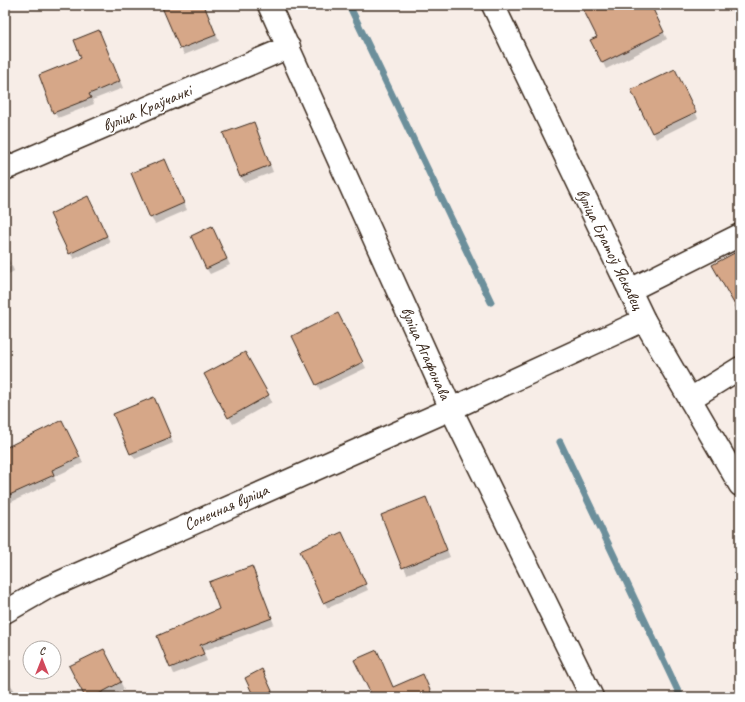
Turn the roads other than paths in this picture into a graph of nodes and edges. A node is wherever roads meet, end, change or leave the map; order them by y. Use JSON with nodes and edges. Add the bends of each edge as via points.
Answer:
{"nodes":[{"id":1,"x":269,"y":5,"type":"edge"},
{"id":2,"x":492,"y":5,"type":"edge"},
{"id":3,"x":289,"y":47,"type":"junction"},
{"id":4,"x":5,"y":169,"type":"edge"},
{"id":5,"x":740,"y":235,"type":"edge"},
{"id":6,"x":630,"y":290,"type":"junction"},
{"id":7,"x":644,"y":320,"type":"junction"},
{"id":8,"x":740,"y":368,"type":"edge"},
{"id":9,"x":690,"y":399,"type":"junction"},
{"id":10,"x":451,"y":409,"type":"junction"},
{"id":11,"x":740,"y":485,"type":"edge"},
{"id":12,"x":5,"y":612,"type":"edge"},
{"id":13,"x":592,"y":697,"type":"edge"}],
"edges":[{"from":1,"to":3,"type":"street","name":"вуліца Агафонава"},
{"from":2,"to":6,"type":"street","name":"вуліца Братоў Яскавец"},
{"from":3,"to":4,"type":"street","name":"вуліца Краўчанкі"},
{"from":3,"to":10,"type":"street","name":"вуліца Агафонава"},
{"from":5,"to":6,"type":"street"},
{"from":6,"to":7,"type":"street","name":"вуліца Братоў Яскавец"},
{"from":7,"to":9,"type":"street","name":"вуліца Братоў Яскавец"},
{"from":7,"to":10,"type":"street","name":"Сонечная вуліца"},
{"from":8,"to":9,"type":"street"},
{"from":9,"to":11,"type":"street","name":"вуліца Братоў Яскавец"},
{"from":10,"to":12,"type":"street","name":"Сонечная вуліца","via":[[47,588]]},
{"from":10,"to":13,"type":"street","name":"вуліца Агафонава"}]}
